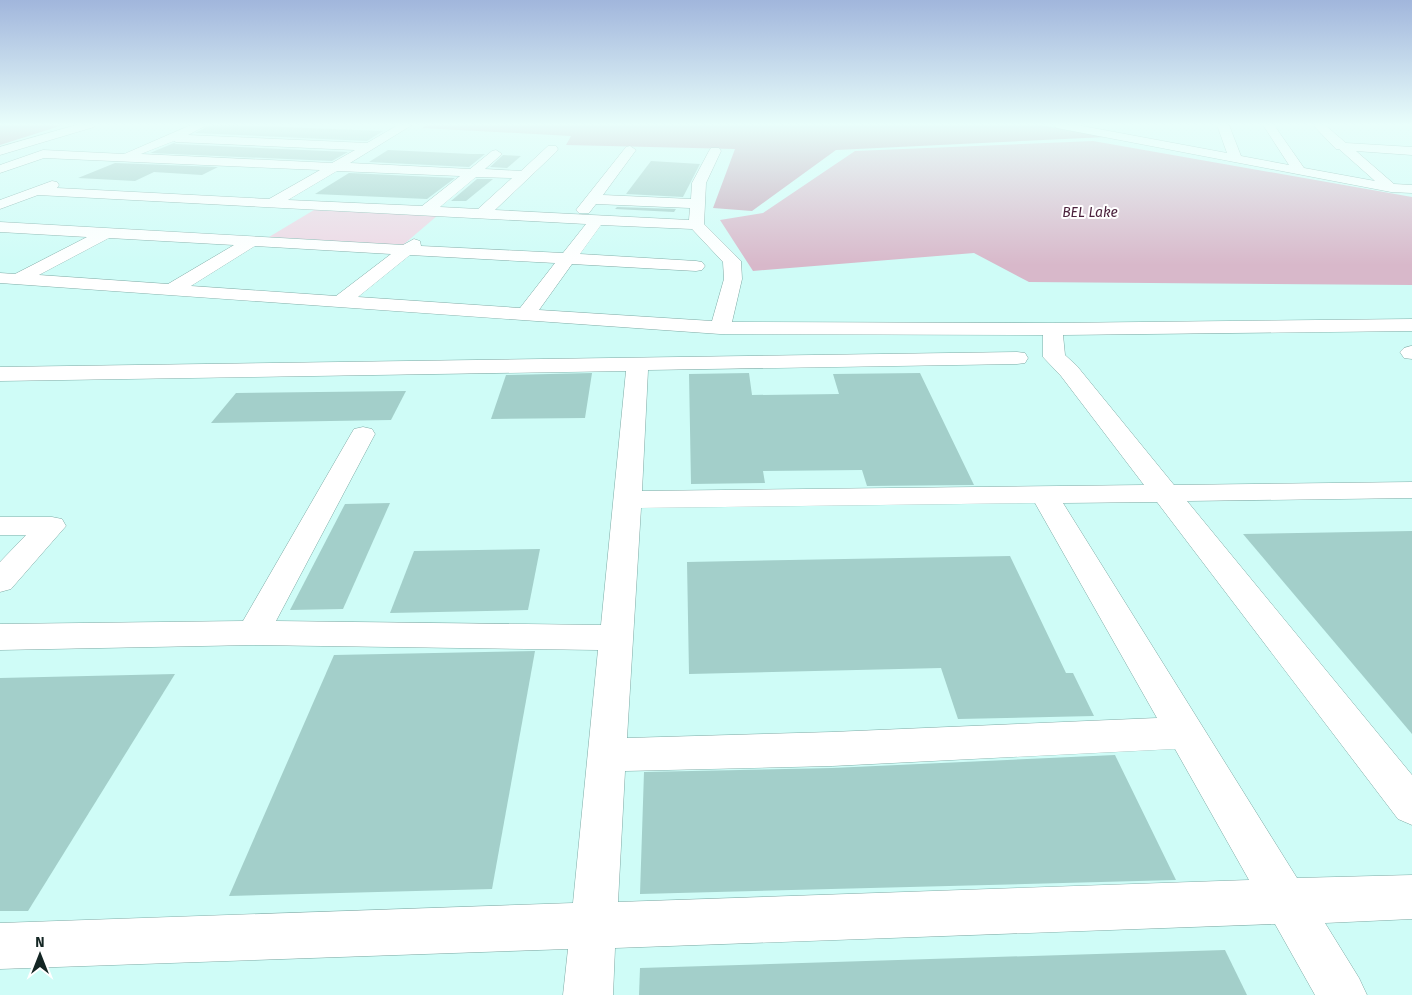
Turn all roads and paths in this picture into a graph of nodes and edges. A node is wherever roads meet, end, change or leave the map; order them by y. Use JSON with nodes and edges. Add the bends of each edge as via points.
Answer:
{"nodes":[{"id":1,"x":327,"y":171,"type":"edge"},
{"id":2,"x":438,"y":171,"type":"edge"},
{"id":3,"x":529,"y":171,"type":"edge"},
{"id":4,"x":613,"y":171,"type":"edge"},
{"id":5,"x":703,"y":171,"type":"edge"},
{"id":6,"x":1302,"y":171,"type":"edge"},
{"id":7,"x":1371,"y":171,"type":"edge"},
{"id":8,"x":474,"y":173,"type":"junction"},
{"id":9,"x":525,"y":175,"type":"junction"},
{"id":10,"x":70,"y":178,"type":"dead end"},
{"id":11,"x":605,"y":182,"type":"junction"},
{"id":12,"x":624,"y":183,"type":"dead end"},
{"id":13,"x":1391,"y":188,"type":"junction"},
{"id":14,"x":1412,"y":189,"type":"edge"},
{"id":15,"x":36,"y":191,"type":"junction"},
{"id":16,"x":53,"y":192,"type":"junction"},
{"id":17,"x":177,"y":198,"type":"junction"},
{"id":18,"x":592,"y":199,"type":"junction"},
{"id":19,"x":272,"y":203,"type":"junction"},
{"id":20,"x":698,"y":204,"type":"junction"},
{"id":21,"x":311,"y":205,"type":"junction"},
{"id":22,"x":0,"y":206,"type":"edge"},
{"id":23,"x":151,"y":211,"type":"dead end"},
{"id":24,"x":0,"y":214,"type":"edge"},
{"id":25,"x":482,"y":214,"type":"junction"},
{"id":26,"x":577,"y":219,"type":"junction"},
{"id":27,"x":133,"y":220,"type":"dead end"},
{"id":28,"x":597,"y":220,"type":"junction"},
{"id":29,"x":431,"y":222,"type":"junction"},
{"id":30,"x":696,"y":225,"type":"junction"},
{"id":31,"x":0,"y":227,"type":"edge"},
{"id":32,"x":107,"y":233,"type":"junction"},
{"id":33,"x":252,"y":241,"type":"junction"},
{"id":34,"x":407,"y":250,"type":"junction"},
{"id":35,"x":567,"y":258,"type":"junction"},
{"id":36,"x":696,"y":266,"type":"dead end"},
{"id":37,"x":6,"y":281,"type":"edge"},
{"id":38,"x":173,"y":289,"type":"junction"},
{"id":39,"x":342,"y":301,"type":"junction"},
{"id":40,"x":526,"y":314,"type":"junction"},
{"id":41,"x":1412,"y":325,"type":"edge"},
{"id":42,"x":720,"y":328,"type":"junction"},
{"id":43,"x":1053,"y":329,"type":"junction"},
{"id":44,"x":1017,"y":358,"type":"dead end"},
{"id":45,"x":638,"y":364,"type":"junction"},
{"id":46,"x":0,"y":374,"type":"edge"},
{"id":47,"x":363,"y":434,"type":"dead end"},
{"id":48,"x":1412,"y":490,"type":"edge"},
{"id":49,"x":1164,"y":493,"type":"junction"},
{"id":50,"x":1044,"y":495,"type":"junction"},
{"id":51,"x":627,"y":500,"type":"junction"},
{"id":52,"x":0,"y":526,"type":"edge"},
{"id":53,"x":0,"y":581,"type":"edge"},
{"id":54,"x":253,"y":633,"type":"junction"},
{"id":55,"x":0,"y":637,"type":"edge"},
{"id":56,"x":616,"y":638,"type":"junction"},
{"id":57,"x":1187,"y":734,"type":"junction"},
{"id":58,"x":607,"y":754,"type":"junction"},
{"id":59,"x":1412,"y":806,"type":"edge"},
{"id":60,"x":1412,"y":897,"type":"edge"},
{"id":61,"x":1286,"y":901,"type":"junction"},
{"id":62,"x":593,"y":925,"type":"junction"},
{"id":63,"x":0,"y":946,"type":"edge"},
{"id":64,"x":588,"y":995,"type":"edge"},
{"id":65,"x":1342,"y":995,"type":"edge"}],
"edges":[{"from":1,"to":19,"type":"street"},
{"from":2,"to":8,"type":"street"},
{"from":3,"to":9,"type":"street"},
{"from":4,"to":11,"type":"street"},
{"from":5,"to":20,"type":"street","via":[[694,187]]},
{"from":6,"to":13,"type":"street"},
{"from":7,"to":13,"type":"street"},
{"from":8,"to":9,"type":"street"},
{"from":8,"to":29,"type":"street"},
{"from":9,"to":25,"type":"street"},
{"from":10,"to":15,"type":"street"},
{"from":11,"to":12,"type":"street"},
{"from":11,"to":18,"type":"street"},
{"from":13,"to":14,"type":"street"},
{"from":15,"to":16,"type":"street"},
{"from":15,"to":22,"type":"street"},
{"from":16,"to":17,"type":"street"},
{"from":16,"to":24,"type":"street"},
{"from":17,"to":19,"type":"street"},
{"from":17,"to":23,"type":"street"},
{"from":18,"to":20,"type":"street"},
{"from":18,"to":26,"type":"street"},
{"from":19,"to":21,"type":"street"},
{"from":20,"to":30,"type":"street"},
{"from":21,"to":29,"type":"street"},
{"from":21,"to":33,"type":"street"},
{"from":25,"to":26,"type":"street"},
{"from":25,"to":29,"type":"street","via":[[451,212]]},
{"from":26,"to":28,"type":"street"},
{"from":27,"to":32,"type":"street"},
{"from":28,"to":30,"type":"street"},
{"from":28,"to":35,"type":"street"},
{"from":29,"to":34,"type":"street"},
{"from":30,"to":42,"type":"street","via":[[732,261],[733,280]]},
{"from":31,"to":32,"type":"street"},
{"from":32,"to":33,"type":"street"},
{"from":32,"to":37,"type":"street"},
{"from":33,"to":34,"type":"street"},
{"from":33,"to":38,"type":"street"},
{"from":34,"to":35,"type":"street"},
{"from":34,"to":39,"type":"street"},
{"from":35,"to":36,"type":"street"},
{"from":35,"to":40,"type":"street"},
{"from":37,"to":38,"type":"street"},
{"from":38,"to":39,"type":"street"},
{"from":39,"to":40,"type":"street"},
{"from":40,"to":42,"type":"street"},
{"from":41,"to":43,"type":"street"},
{"from":42,"to":43,"type":"street"},
{"from":43,"to":49,"type":"street","via":[[1054,357],[1069,371]]},
{"from":44,"to":45,"type":"street"},
{"from":45,"to":46,"type":"street"},
{"from":45,"to":51,"type":"street"},
{"from":47,"to":54,"type":"street"},
{"from":48,"to":49,"type":"street"},
{"from":49,"to":50,"type":"street"},
{"from":49,"to":59,"type":"street"},
{"from":50,"to":51,"type":"street"},
{"from":50,"to":57,"type":"street"},
{"from":51,"to":56,"type":"street"},
{"from":52,"to":53,"type":"street","via":[[52,526]]},
{"from":54,"to":55,"type":"street"},
{"from":54,"to":56,"type":"street"},
{"from":56,"to":58,"type":"street"},
{"from":57,"to":58,"type":"street","via":[[832,749]]},
{"from":57,"to":61,"type":"street"},
{"from":58,"to":62,"type":"street"},
{"from":60,"to":61,"type":"street"},
{"from":61,"to":62,"type":"street"},
{"from":61,"to":65,"type":"street"},
{"from":62,"to":63,"type":"street"},
{"from":62,"to":64,"type":"street"}]}
